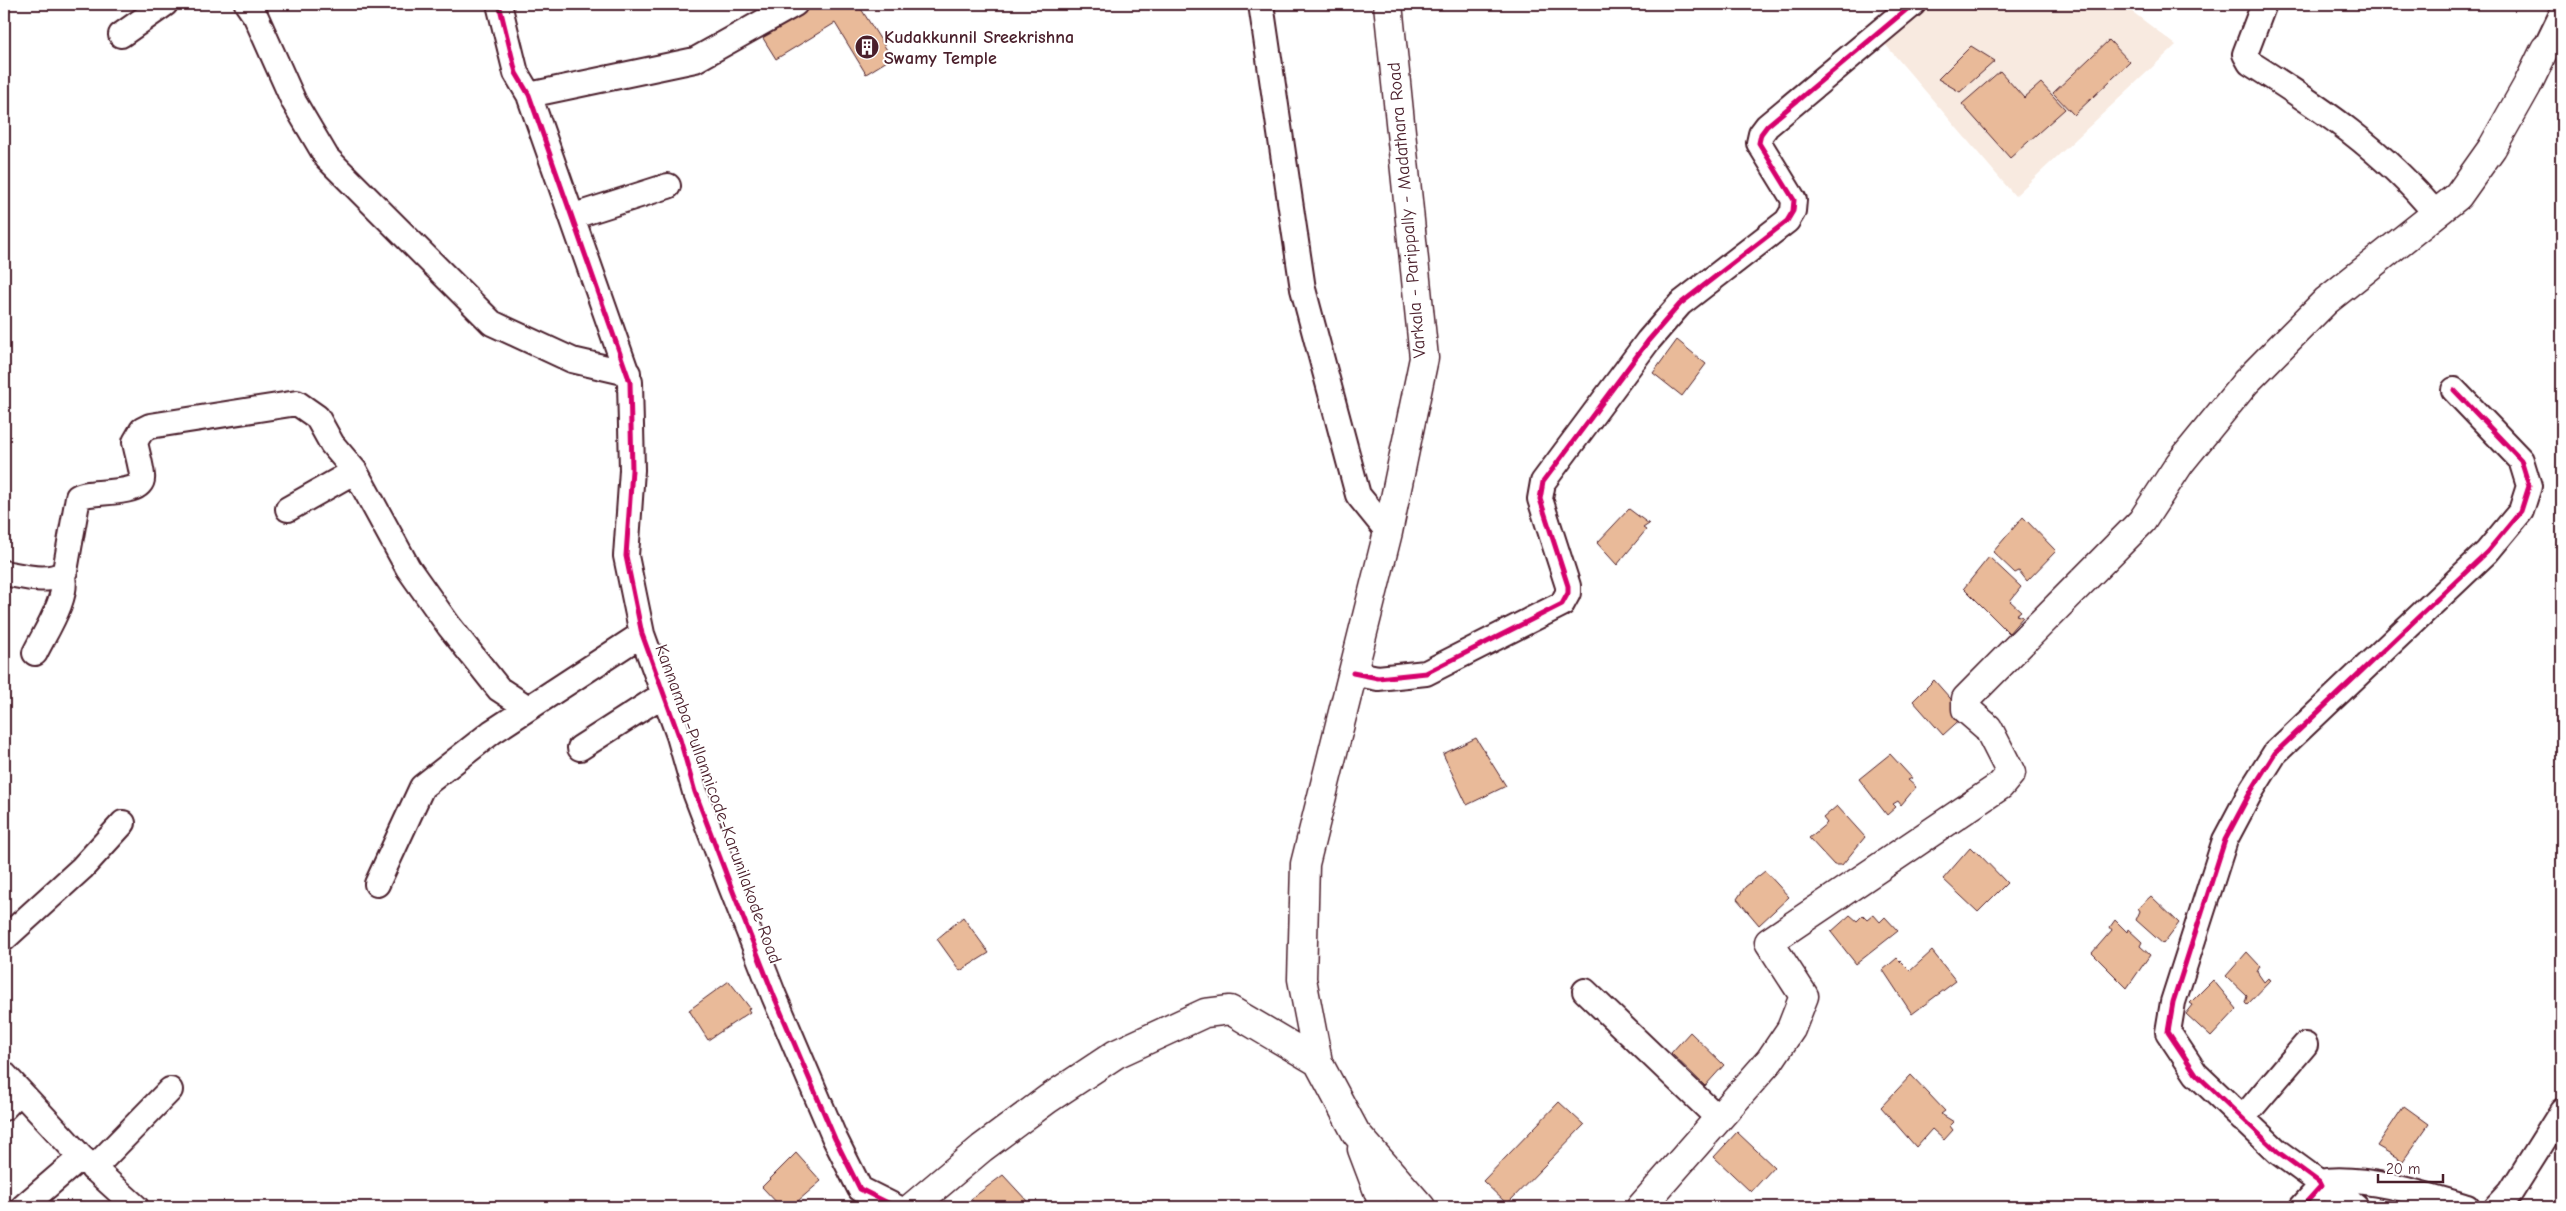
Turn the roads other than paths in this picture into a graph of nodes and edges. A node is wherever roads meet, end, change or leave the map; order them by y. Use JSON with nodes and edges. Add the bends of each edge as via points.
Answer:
{"nodes":[{"id":1,"x":165,"y":4,"type":"edge"},
{"id":2,"x":247,"y":4,"type":"edge"},
{"id":3,"x":499,"y":4,"type":"edge"},
{"id":4,"x":795,"y":4,"type":"edge"},
{"id":5,"x":1261,"y":4,"type":"edge"},
{"id":6,"x":1388,"y":4,"type":"edge"},
{"id":7,"x":1914,"y":4,"type":"edge"},
{"id":8,"x":2264,"y":4,"type":"edge"},
{"id":9,"x":2562,"y":14,"type":"edge"},
{"id":10,"x":121,"y":35,"type":"dead end"},
{"id":11,"x":2545,"y":49,"type":"joint"},
{"id":12,"x":530,"y":95,"type":"junction"},
{"id":13,"x":668,"y":186,"type":"dead end"},
{"id":14,"x":2435,"y":213,"type":"junction"},
{"id":15,"x":574,"y":216,"type":"junction"},
{"id":16,"x":628,"y":373,"type":"junction"},
{"id":17,"x":2454,"y":390,"type":"dead end"},
{"id":18,"x":355,"y":471,"type":"junction"},
{"id":19,"x":288,"y":509,"type":"dead end"},
{"id":20,"x":1388,"y":532,"type":"junction"},
{"id":21,"x":4,"y":573,"type":"edge"},
{"id":22,"x":62,"y":574,"type":"junction"},
{"id":23,"x":642,"y":634,"type":"junction"},
{"id":24,"x":35,"y":653,"type":"dead end"},
{"id":25,"x":1353,"y":673,"type":"junction"},
{"id":26,"x":664,"y":694,"type":"junction"},
{"id":27,"x":528,"y":708,"type":"junction"},
{"id":28,"x":580,"y":748,"type":"dead end"},
{"id":29,"x":123,"y":823,"type":"dead end"},
{"id":30,"x":377,"y":884,"type":"dead end"},
{"id":31,"x":4,"y":939,"type":"edge"},
{"id":32,"x":1585,"y":991,"type":"dead end"},
{"id":33,"x":2305,"y":1045,"type":"dead end"},
{"id":34,"x":1318,"y":1062,"type":"junction"},
{"id":35,"x":4,"y":1074,"type":"edge"},
{"id":36,"x":170,"y":1090,"type":"dead end"},
{"id":37,"x":12,"y":1100,"type":"edge"},
{"id":38,"x":2562,"y":1111,"type":"edge"},
{"id":39,"x":1719,"y":1119,"type":"junction"},
{"id":40,"x":2242,"y":1119,"type":"junction"},
{"id":41,"x":1356,"y":1133,"type":"junction"},
{"id":42,"x":87,"y":1163,"type":"junction"},
{"id":43,"x":2320,"y":1184,"type":"junction"},
{"id":44,"x":23,"y":1207,"type":"edge"},
{"id":45,"x":136,"y":1207,"type":"edge"},
{"id":46,"x":896,"y":1207,"type":"edge"},
{"id":47,"x":912,"y":1207,"type":"edge"},
{"id":48,"x":1384,"y":1207,"type":"edge"},
{"id":49,"x":1421,"y":1207,"type":"edge"},
{"id":50,"x":1641,"y":1207,"type":"edge"},
{"id":51,"x":2302,"y":1207,"type":"edge"},
{"id":52,"x":2356,"y":1207,"type":"edge"},
{"id":53,"x":2466,"y":1207,"type":"edge"},
{"id":54,"x":2497,"y":1207,"type":"edge"}],
"edges":[{"from":1,"to":10,"type":"street"},
{"from":2,"to":16,"type":"street","via":[[294,102],[327,158],[492,323],[572,360]]},
{"from":3,"to":12,"type":"street","name":"Kannamba-Pullannicode-Karunilakode Road","via":[[516,73]]},
{"from":4,"to":12,"type":"street","via":[[694,60]]},
{"from":5,"to":20,"type":"street","via":[[1303,289],[1358,496]]},
{"from":6,"to":20,"type":"main road","name":"Varkala - Parippally - Madathara Road","via":[[1424,358]]},
{"from":7,"to":25,"type":"street","via":[[1767,126],[1759,143],[1794,200],[1793,211],[1787,221],[1680,304],[1648,341],[1543,482],[1540,499],[1568,586],[1562,604],[1426,673],[1378,678]]},
{"from":8,"to":14,"type":"street","via":[[2245,54],[2250,63],[2322,108],[2368,145],[2414,186]]},
{"from":9,"to":11,"type":"street"},
{"from":11,"to":14,"type":"main road","via":[[2492,148],[2458,196]]},
{"from":12,"to":15,"type":"street","name":"Kannamba-Pullannicode-Karunilakode Road"},
{"from":13,"to":15,"type":"street"},
{"from":14,"to":39,"type":"main road","via":[[2326,301],[2246,382],[2180,463],[2142,520],[1966,700],[1966,709],[1988,728],[2011,773],[2000,786],[1769,942],[1804,996],[1791,1029],[1770,1060]]},
{"from":15,"to":16,"type":"street","name":"Kannamba-Pullannicode-Karunilakode Road"},
{"from":16,"to":23,"type":"street","name":"Kannamba-Pullannicode-Karunilakode Road","via":[[632,470],[626,556]]},
{"from":17,"to":40,"type":"street","via":[[2521,460],[2530,486],[2521,510],[2487,552],[2275,753],[2225,840],[2173,1002],[2168,1032],[2196,1074]]},
{"from":18,"to":19,"type":"street"},
{"from":18,"to":22,"type":"street","via":[[332,444],[317,418],[297,404],[150,426],[142,430],[135,442],[141,485],[134,490],[86,493],[78,497]]},
{"from":18,"to":27,"type":"street","via":[[408,568],[449,626],[499,689]]},
{"from":20,"to":25,"type":"main road","name":"Varkala - Parippally - Madathara Road"},
{"from":21,"to":22,"type":"street","via":[[51,579]]},
{"from":22,"to":24,"type":"street","via":[[65,580],[62,598]]},
{"from":23,"to":26,"type":"street","name":"Kannamba-Pullannicode-Karunilakode Road"},
{"from":23,"to":27,"type":"street"},
{"from":25,"to":34,"type":"main road","name":"Varkala - Parippally - Madathara Road","via":[[1305,864],[1302,979]]},
{"from":26,"to":28,"type":"street"},
{"from":26,"to":46,"type":"street","name":"Kannamba-Pullannicode-Karunilakode Road","via":[[695,792],[774,996],[835,1139],[860,1189]]},
{"from":27,"to":30,"type":"street","via":[[422,787]]},
{"from":29,"to":31,"type":"street","via":[[82,868]]},
{"from":32,"to":39,"type":"street"},
{"from":33,"to":40,"type":"street"},
{"from":34,"to":41,"type":"main road","name":"Varkala - Parippally - Madathara Road"},
{"from":34,"to":47,"type":"main road","via":[[1230,1010],[1205,1014],[1116,1054],[982,1148]]},
{"from":35,"to":37,"type":"street"},
{"from":36,"to":42,"type":"street"},
{"from":37,"to":42,"type":"street"},
{"from":38,"to":54,"type":"street","via":[[2511,1192]]},
{"from":39,"to":50,"type":"main road"},
{"from":40,"to":43,"type":"street"},
{"from":41,"to":48,"type":"main road"},
{"from":41,"to":49,"type":"main road","name":"Varkala - Parippally - Madathara Road"},
{"from":42,"to":44,"type":"street"},
{"from":42,"to":45,"type":"street"},
{"from":43,"to":51,"type":"street"},
{"from":43,"to":52,"type":"street"},
{"from":43,"to":53,"type":"street","via":[[2328,1180],[2366,1183]]}]}
